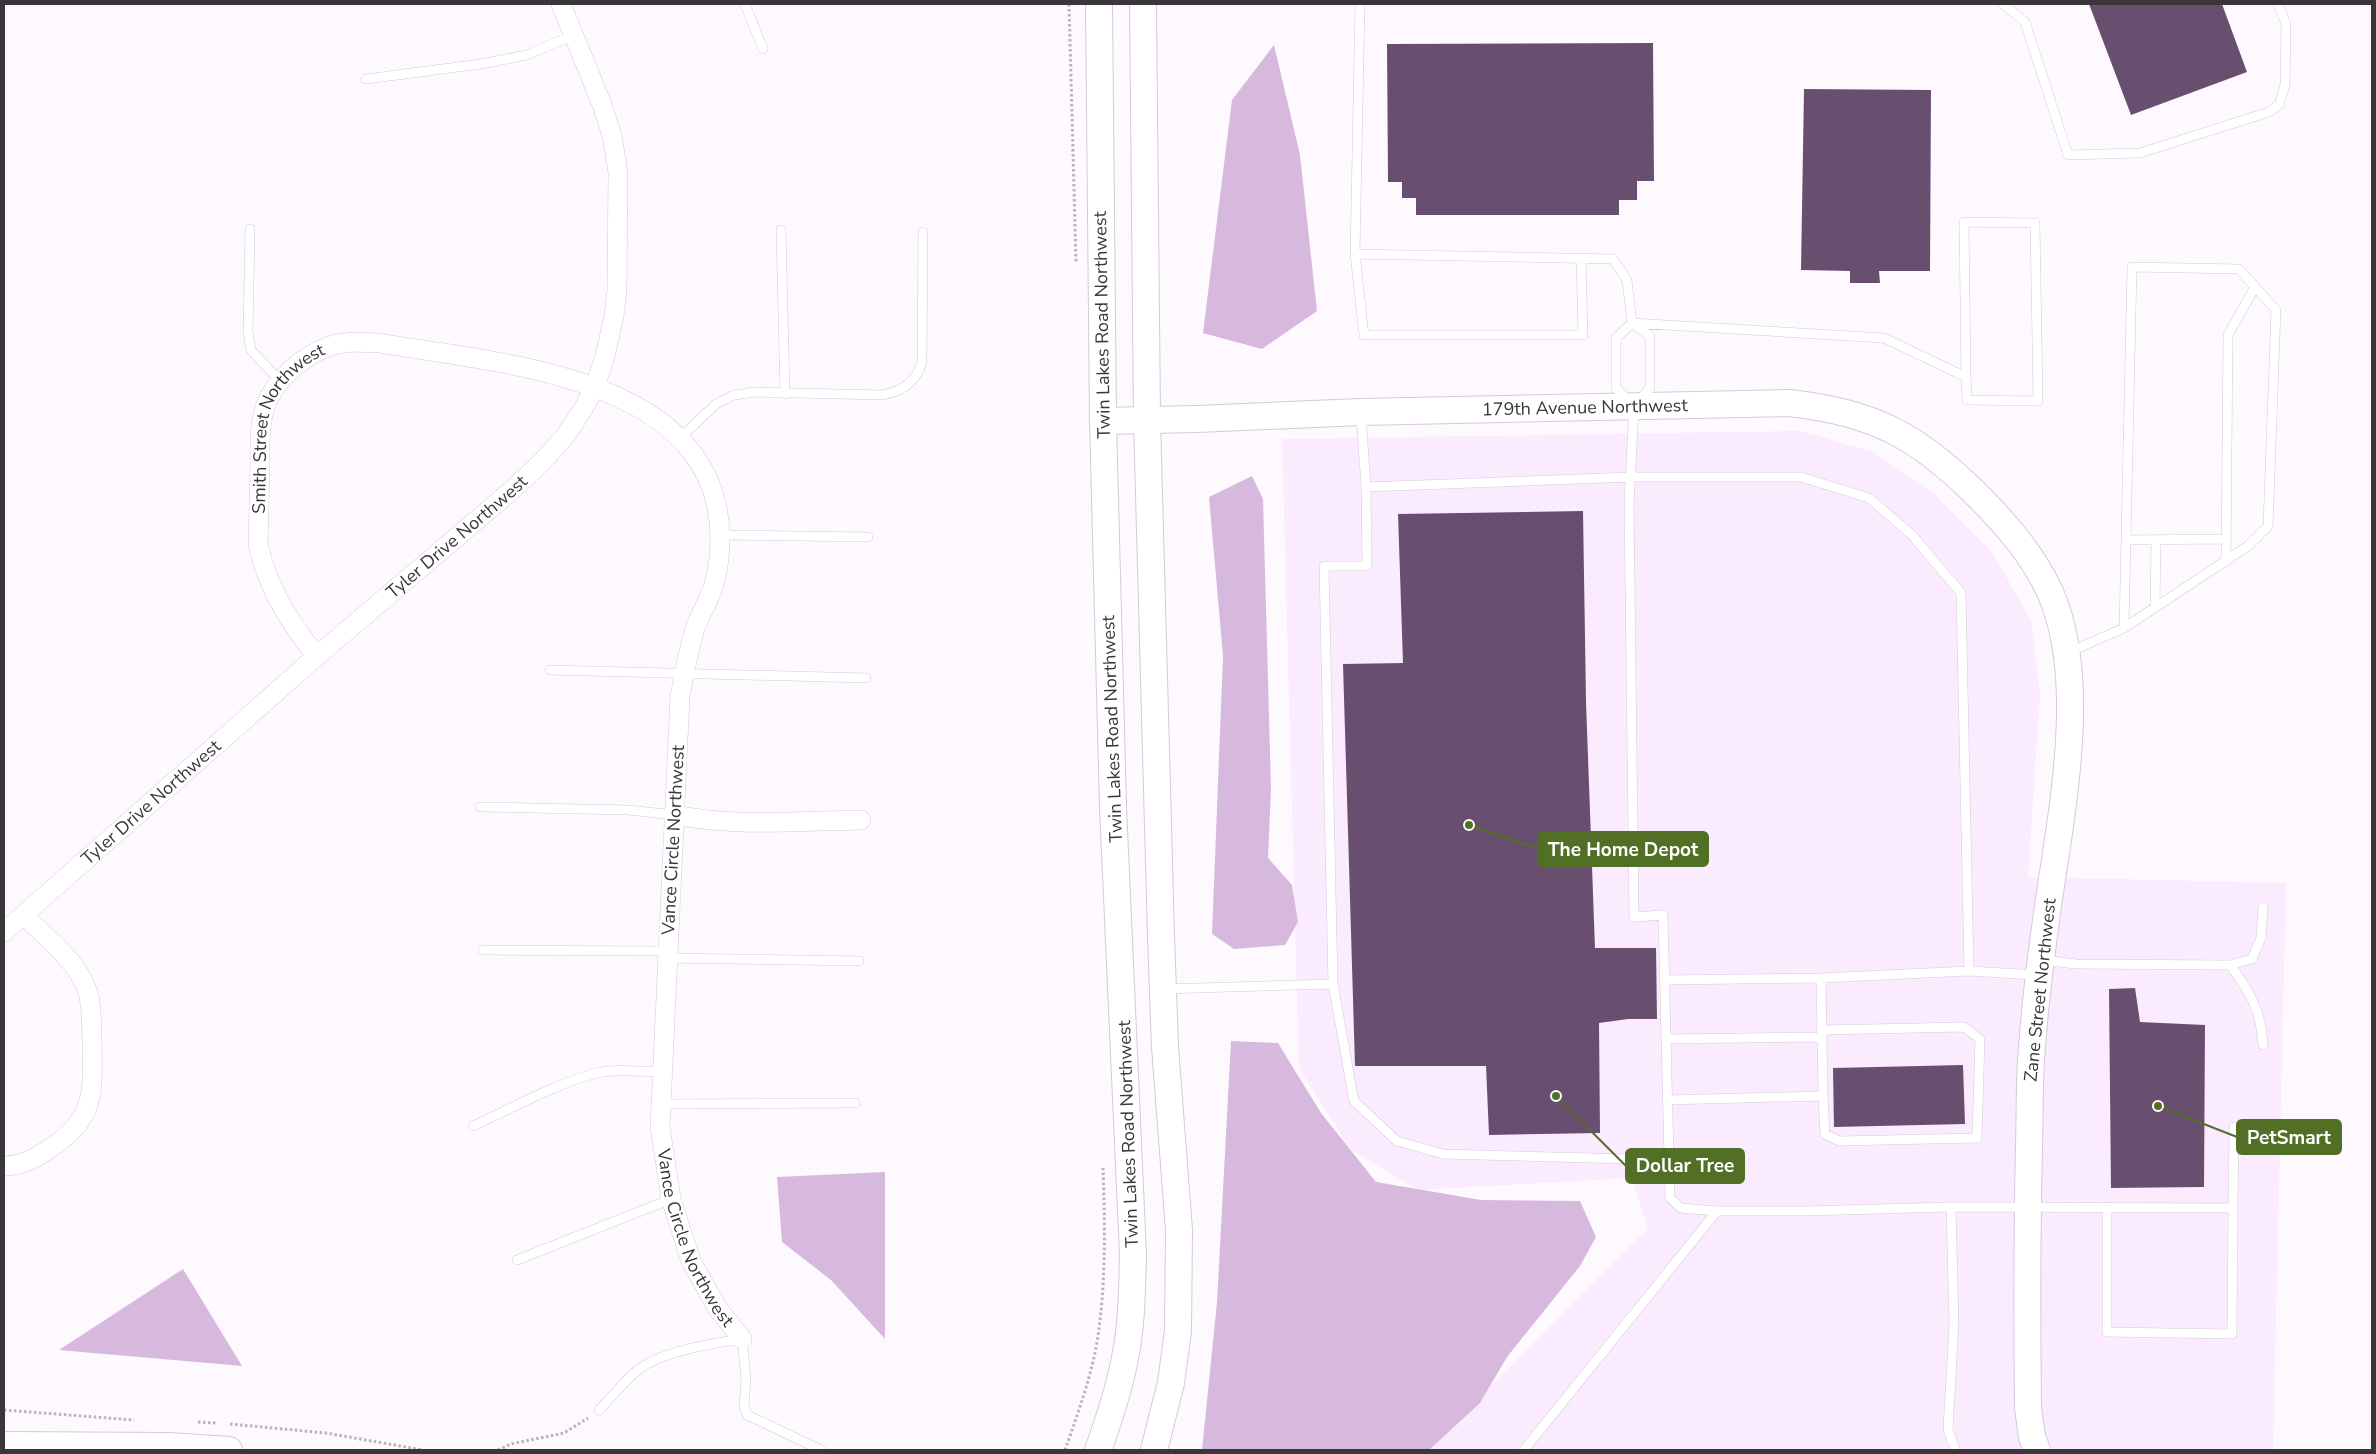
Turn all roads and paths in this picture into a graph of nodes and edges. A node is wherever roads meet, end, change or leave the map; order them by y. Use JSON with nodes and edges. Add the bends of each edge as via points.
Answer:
{"nodes":[{"id":1,"x":561,"y":4,"type":"edge"},
{"id":2,"x":745,"y":4,"type":"edge"},
{"id":3,"x":1100,"y":4,"type":"edge"},
{"id":4,"x":1143,"y":4,"type":"edge"},
{"id":5,"x":1360,"y":4,"type":"edge"},
{"id":6,"x":2003,"y":4,"type":"edge"},
{"id":7,"x":2278,"y":4,"type":"edge"},
{"id":8,"x":574,"y":35,"type":"junction"},
{"id":9,"x":763,"y":49,"type":"dead end"},
{"id":10,"x":366,"y":79,"type":"dead end"},
{"id":11,"x":250,"y":229,"type":"dead end"},
{"id":12,"x":781,"y":230,"type":"dead end"},
{"id":13,"x":923,"y":232,"type":"dead end"},
{"id":14,"x":1355,"y":254,"type":"junction"},
{"id":15,"x":1581,"y":259,"type":"junction"},
{"id":16,"x":2255,"y":287,"type":"junction"},
{"id":17,"x":1632,"y":323,"type":"junction"},
{"id":18,"x":1966,"y":377,"type":"junction"},
{"id":19,"x":280,"y":381,"type":"junction"},
{"id":20,"x":595,"y":387,"type":"junction"},
{"id":21,"x":785,"y":394,"type":"junction"},
{"id":22,"x":1634,"y":407,"type":"junction"},
{"id":23,"x":1361,"y":412,"type":"junction"},
{"id":24,"x":1147,"y":420,"type":"junction"},
{"id":25,"x":1103,"y":421,"type":"junction"},
{"id":26,"x":680,"y":438,"type":"junction"},
{"id":27,"x":1632,"y":477,"type":"junction"},
{"id":28,"x":1366,"y":487,"type":"junction"},
{"id":29,"x":720,"y":535,"type":"junction"},
{"id":30,"x":868,"y":537,"type":"dead end"},
{"id":31,"x":2126,"y":540,"type":"junction"},
{"id":32,"x":2156,"y":540,"type":"junction"},
{"id":33,"x":2226,"y":540,"type":"junction"},
{"id":34,"x":2019,"y":542,"type":"joint"},
{"id":35,"x":2226,"y":560,"type":"junction"},
{"id":36,"x":2155,"y":608,"type":"junction"},
{"id":37,"x":2124,"y":628,"type":"junction"},
{"id":38,"x":2066,"y":654,"type":"junction"},
{"id":39,"x":317,"y":656,"type":"junction"},
{"id":40,"x":550,"y":670,"type":"dead end"},
{"id":41,"x":684,"y":675,"type":"junction"},
{"id":42,"x":866,"y":678,"type":"dead end"},
{"id":43,"x":480,"y":807,"type":"dead end"},
{"id":44,"x":675,"y":815,"type":"junction"},
{"id":45,"x":861,"y":820,"type":"dead end"},
{"id":46,"x":2263,"y":907,"type":"dead end"},
{"id":47,"x":24,"y":915,"type":"junction"},
{"id":48,"x":4,"y":932,"type":"edge"},
{"id":49,"x":483,"y":950,"type":"dead end"},
{"id":50,"x":668,"y":954,"type":"junction"},
{"id":51,"x":860,"y":961,"type":"dead end"},
{"id":52,"x":2230,"y":965,"type":"junction"},
{"id":53,"x":2039,"y":967,"type":"junction"},
{"id":54,"x":1969,"y":971,"type":"junction"},
{"id":55,"x":1821,"y":978,"type":"junction"},
{"id":56,"x":1664,"y":980,"type":"junction"},
{"id":57,"x":1333,"y":984,"type":"junction"},
{"id":58,"x":1164,"y":989,"type":"junction"},
{"id":59,"x":1822,"y":1033,"type":"junction"},
{"id":60,"x":1666,"y":1039,"type":"junction"},
{"id":61,"x":2263,"y":1045,"type":"dead end"},
{"id":62,"x":662,"y":1072,"type":"junction"},
{"id":63,"x":1823,"y":1096,"type":"junction"},
{"id":64,"x":1667,"y":1100,"type":"junction"},
{"id":65,"x":855,"y":1103,"type":"dead end"},
{"id":66,"x":660,"y":1104,"type":"junction"},
{"id":67,"x":473,"y":1126,"type":"dead end"},
{"id":68,"x":2234,"y":1126,"type":"dead end"},
{"id":69,"x":1670,"y":1160,"type":"junction"},
{"id":70,"x":4,"y":1166,"type":"edge"},
{"id":71,"x":671,"y":1199,"type":"junction"},
{"id":72,"x":1951,"y":1207,"type":"junction"},
{"id":73,"x":2107,"y":1207,"type":"junction"},
{"id":74,"x":2028,"y":1208,"type":"junction"},
{"id":75,"x":2233,"y":1208,"type":"junction"},
{"id":76,"x":1717,"y":1211,"type":"junction"},
{"id":77,"x":517,"y":1260,"type":"dead end"},
{"id":78,"x":742,"y":1339,"type":"junction"},
{"id":79,"x":599,"y":1410,"type":"joint"},
{"id":80,"x":4,"y":1445,"type":"edge"},
{"id":81,"x":230,"y":1450,"type":"edge"},
{"id":82,"x":498,"y":1450,"type":"edge"},
{"id":83,"x":821,"y":1450,"type":"edge"},
{"id":84,"x":1098,"y":1450,"type":"edge"},
{"id":85,"x":1154,"y":1450,"type":"edge"},
{"id":86,"x":1524,"y":1450,"type":"edge"},
{"id":87,"x":1955,"y":1450,"type":"edge"},
{"id":88,"x":2037,"y":1450,"type":"edge"}],
"edges":[{"from":1,"to":8,"type":"street","name":"Tyler Drive Northwest"},
{"from":2,"to":9,"type":"lane"},
{"from":3,"to":25,"type":"street","name":"Twin Lakes Road Northwest"},
{"from":4,"to":24,"type":"street"},
{"from":5,"to":14,"type":"lane"},
{"from":6,"to":7,"type":"lane","via":[[2025,22],[2068,155],[2140,154],[2269,112],[2278,105],[2285,85],[2286,24]]},
{"from":8,"to":10,"type":"lane","via":[[527,55]]},
{"from":8,"to":20,"type":"street","name":"Tyler Drive Northwest","via":[[612,136],[618,172],[617,290],[614,316]]},
{"from":11,"to":19,"type":"lane","via":[[248,332],[252,350]]},
{"from":12,"to":21,"type":"lane"},
{"from":13,"to":21,"type":"lane","via":[[922,362],[916,377],[901,389],[882,396]]},
{"from":14,"to":15,"type":"lane"},
{"from":14,"to":15,"type":"lane","via":[[1364,334],[1583,335]]},
{"from":15,"to":17,"type":"lane","via":[[1613,259],[1627,280]]},
{"from":16,"to":31,"type":"lane","via":[[2239,269],[2132,267]]},
{"from":16,"to":33,"type":"lane","via":[[2228,334]]},
{"from":16,"to":35,"type":"lane","via":[[2276,310],[2268,526],[2248,546]]},
{"from":17,"to":18,"type":"lane","via":[[1884,338]]},
{"from":17,"to":22,"type":"lane","via":[[1616,338],[1616,388]]},
{"from":17,"to":22,"type":"lane","via":[[1650,336],[1650,388]]},
{"from":18,"to":18,"type":"lane","via":[[1967,400],[2038,401],[2035,223],[1964,222]]},
{"from":19,"to":20,"type":"street","name":"Smith Street Northwest","via":[[308,357],[330,346],[350,342],[379,343],[553,373]]},
{"from":19,"to":39,"type":"street","name":"Smith Street Northwest","via":[[265,408],[260,433],[258,544],[281,607],[293,628]]},
{"from":20,"to":26,"type":"street","name":"Vance Circle Northwest","via":[[660,421]]},
{"from":20,"to":39,"type":"street","name":"Tyler Drive Northwest","via":[[565,436],[511,491]]},
{"from":21,"to":26,"type":"lane","via":[[750,393],[723,400]]},
{"from":22,"to":23,"type":"street","name":"179th Avenue Northwest"},
{"from":22,"to":27,"type":"lane"},
{"from":22,"to":34,"type":"street","name":"179th Avenue Northwest","via":[[1789,403],[1825,406],[1857,414],[1912,439],[1991,510]]},
{"from":23,"to":24,"type":"street","name":"179th Avenue Northwest"},
{"from":23,"to":28,"type":"lane"},
{"from":24,"to":25,"type":"street","name":"179th Avenue Northwest"},
{"from":24,"to":58,"type":"street"},
{"from":25,"to":84,"type":"street","name":"Twin Lakes Road Northwest","via":[[1113,797],[1134,1255],[1132,1310],[1125,1358],[1114,1405]]},
{"from":26,"to":29,"type":"street","name":"Vance Circle Northwest","via":[[691,449],[705,474],[716,508]]},
{"from":27,"to":28,"type":"lane"},
{"from":27,"to":54,"type":"lane","via":[[1801,477],[1869,498],[1912,535],[1961,593]]},
{"from":27,"to":56,"type":"lane","via":[[1629,540],[1634,917],[1663,915]]},
{"from":28,"to":57,"type":"lane","via":[[1367,566],[1324,566]]},
{"from":29,"to":30,"type":"lane"},
{"from":29,"to":41,"type":"street","name":"Vance Circle Northwest","via":[[715,582],[697,625]]},
{"from":31,"to":32,"type":"lane"},
{"from":31,"to":37,"type":"lane"},
{"from":32,"to":33,"type":"lane"},
{"from":32,"to":36,"type":"lane"},
{"from":33,"to":35,"type":"lane"},
{"from":34,"to":38,"type":"street","name":"Zane Street Northwest","via":[[2036,565],[2051,595]]},
{"from":35,"to":36,"type":"lane"},
{"from":36,"to":37,"type":"lane"},
{"from":37,"to":38,"type":"lane"},
{"from":38,"to":53,"type":"street","name":"Zane Street Northwest","via":[[2069,728],[2066,778]]},
{"from":39,"to":47,"type":"street","name":"Tyler Drive Northwest"},
{"from":40,"to":41,"type":"lane","via":[[649,671]]},
{"from":41,"to":42,"type":"lane"},
{"from":41,"to":44,"type":"street","name":"Vance Circle Northwest","via":[[680,696]]},
{"from":43,"to":44,"type":"lane","via":[[628,810]]},
{"from":44,"to":45,"type":"street","via":[[742,821]]},
{"from":44,"to":50,"type":"street","name":"Vance Circle Northwest"},
{"from":46,"to":52,"type":"lane","via":[[2261,938],[2252,959]]},
{"from":47,"to":48,"type":"street","name":"Tyler Drive Northwest"},
{"from":47,"to":70,"type":"street","via":[[81,975],[89,994],[92,1088],[88,1107],[76,1129],[31,1160]]},
{"from":49,"to":50,"type":"lane"},
{"from":50,"to":51,"type":"lane"},
{"from":50,"to":62,"type":"street","name":"Vance Circle Northwest"},
{"from":52,"to":53,"type":"lane","via":[[2076,964]]},
{"from":52,"to":61,"type":"lane","via":[[2250,992],[2262,1025]]},
{"from":53,"to":54,"type":"lane"},
{"from":53,"to":74,"type":"street","name":"Zane Street Northwest","via":[[2032,1050]]},
{"from":54,"to":55,"type":"lane"},
{"from":55,"to":56,"type":"lane"},
{"from":55,"to":59,"type":"lane"},
{"from":56,"to":60,"type":"lane"},
{"from":57,"to":58,"type":"lane"},
{"from":57,"to":69,"type":"lane","via":[[1354,1101],[1397,1141],[1443,1154]]},
{"from":58,"to":85,"type":"street","via":[[1165,1047],[1180,1230],[1180,1284],[1171,1383]]},
{"from":59,"to":60,"type":"lane"},
{"from":59,"to":63,"type":"lane"},
{"from":59,"to":63,"type":"lane","via":[[1964,1027],[1980,1039],[1977,1138],[1839,1142],[1825,1134]]},
{"from":60,"to":64,"type":"lane"},
{"from":62,"to":66,"type":"street","name":"Vance Circle Northwest"},
{"from":62,"to":67,"type":"lane","via":[[614,1070],[597,1073]]},
{"from":63,"to":64,"type":"lane"},
{"from":64,"to":69,"type":"lane"},
{"from":65,"to":66,"type":"lane"},
{"from":66,"to":71,"type":"street","name":"Vance Circle Northwest","via":[[664,1163]]},
{"from":68,"to":75,"type":"lane"},
{"from":69,"to":76,"type":"lane","via":[[1670,1198],[1681,1208]]},
{"from":71,"to":77,"type":"lane"},
{"from":71,"to":78,"type":"street","name":"Vance Circle Northwest","via":[[700,1280]]},
{"from":72,"to":74,"type":"lane"},
{"from":72,"to":76,"type":"lane"},
{"from":72,"to":87,"type":"lane","via":[[1954,1324],[1948,1430]]},
{"from":73,"to":74,"type":"lane"},
{"from":73,"to":75,"type":"lane"},
{"from":73,"to":75,"type":"lane","via":[[2107,1332],[2232,1334]]},
{"from":74,"to":88,"type":"street","name":"Zane Street Northwest","via":[[2028,1408]]},
{"from":76,"to":86,"type":"lane"},
{"from":78,"to":79,"type":"lane","via":[[702,1345],[648,1364]]},
{"from":78,"to":83,"type":"lane","via":[[746,1415]]},
{"from":79,"to":82,"type":"path","via":[[564,1433],[511,1444]]},
{"from":80,"to":81,"type":"street","via":[[168,1446]]}]}
